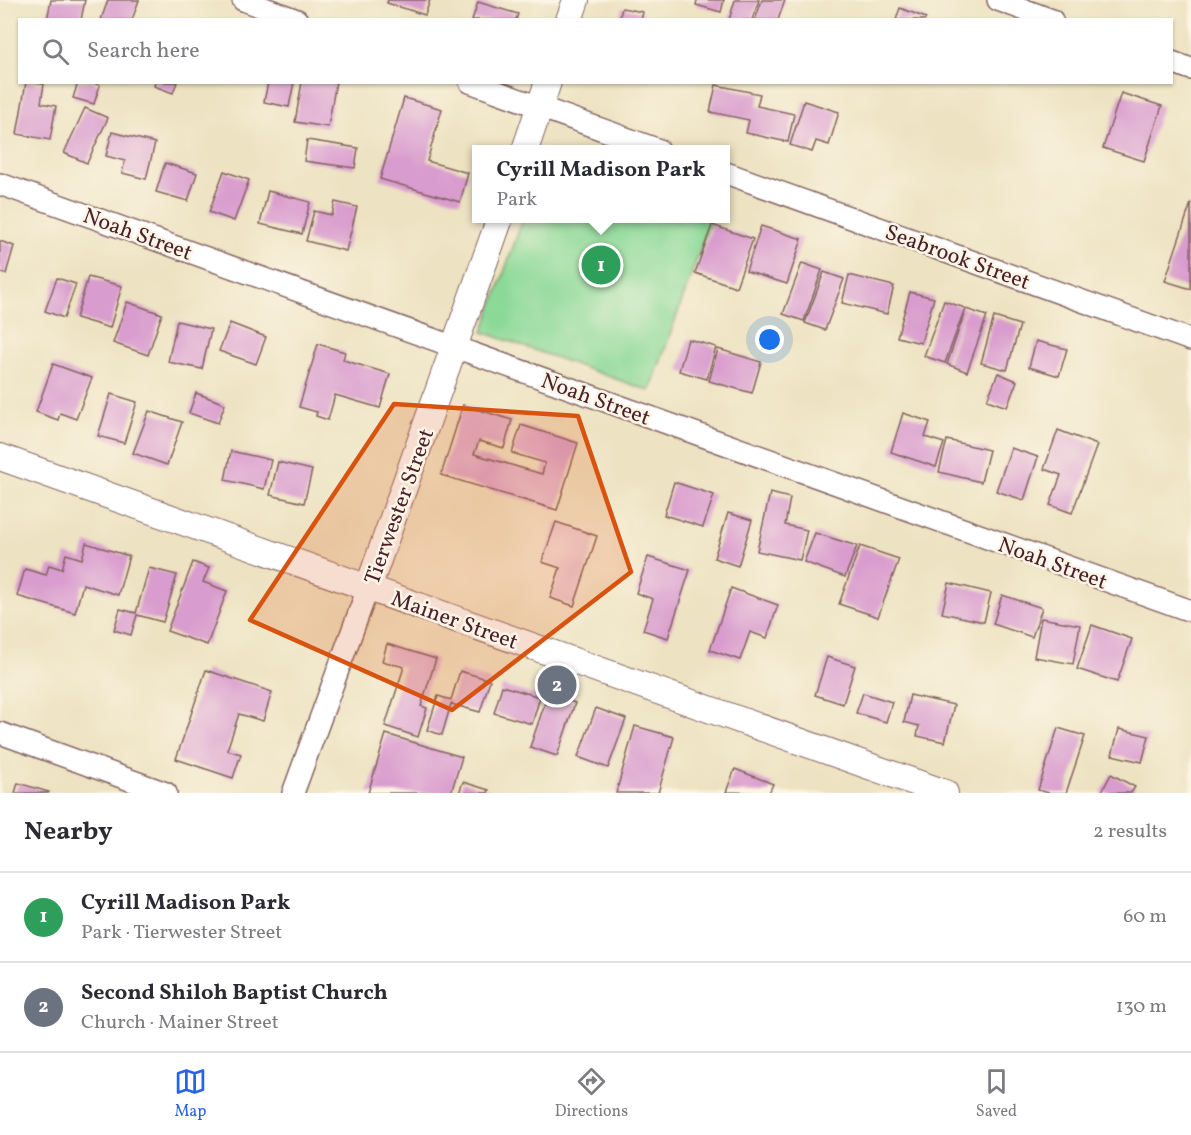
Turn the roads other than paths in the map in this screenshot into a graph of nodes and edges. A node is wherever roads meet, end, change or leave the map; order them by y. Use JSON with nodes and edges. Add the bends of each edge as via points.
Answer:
{"nodes":[{"id":1,"x":243,"y":0,"type":"edge"},
{"id":2,"x":576,"y":0,"type":"edge"},
{"id":3,"x":998,"y":0,"type":"edge"},
{"id":4,"x":292,"y":18,"type":"edge"},
{"id":5,"x":570,"y":18,"type":"edge"},
{"id":6,"x":1047,"y":18,"type":"edge"},
{"id":7,"x":1173,"y":62,"type":"edge"},
{"id":8,"x":1191,"y":69,"type":"edge"},
{"id":9,"x":476,"y":84,"type":"edge"},
{"id":10,"x":547,"y":84,"type":"edge"},
{"id":11,"x":540,"y":107,"type":"junction"},
{"id":12,"x":527,"y":145,"type":"edge"},
{"id":13,"x":645,"y":145,"type":"edge"},
{"id":14,"x":730,"y":174,"type":"edge"},
{"id":15,"x":0,"y":184,"type":"edge"},
{"id":16,"x":499,"y":223,"type":"edge"},
{"id":17,"x":1191,"y":340,"type":"edge"},
{"id":18,"x":454,"y":347,"type":"junction"},
{"id":19,"x":0,"y":457,"type":"edge"},
{"id":20,"x":368,"y":588,"type":"junction"},
{"id":21,"x":1191,"y":612,"type":"edge"},
{"id":22,"x":0,"y":733,"type":"edge"},
{"id":23,"x":166,"y":793,"type":"edge"},
{"id":24,"x":293,"y":793,"type":"edge"},
{"id":25,"x":945,"y":793,"type":"edge"}],
"edges":[{"from":1,"to":4,"type":"street"},
{"from":2,"to":5,"type":"street"},
{"from":3,"to":6,"type":"street"},
{"from":7,"to":8,"type":"street"},
{"from":9,"to":11,"type":"street"},
{"from":10,"to":11,"type":"street"},
{"from":11,"to":12,"type":"street"},
{"from":11,"to":13,"type":"street"},
{"from":14,"to":17,"type":"street","name":"Seabrook Street"},
{"from":15,"to":18,"type":"street","name":"Noah Street"},
{"from":16,"to":18,"type":"street","name":"Tierwester Street"},
{"from":18,"to":20,"type":"street","name":"Tierwester Street"},
{"from":18,"to":21,"type":"street","name":"Noah Street"},
{"from":19,"to":20,"type":"street","name":"Mainer Street"},
{"from":20,"to":24,"type":"street","name":"Tierwester Street"},
{"from":20,"to":25,"type":"street","name":"Mainer Street"},
{"from":22,"to":23,"type":"street"}]}
